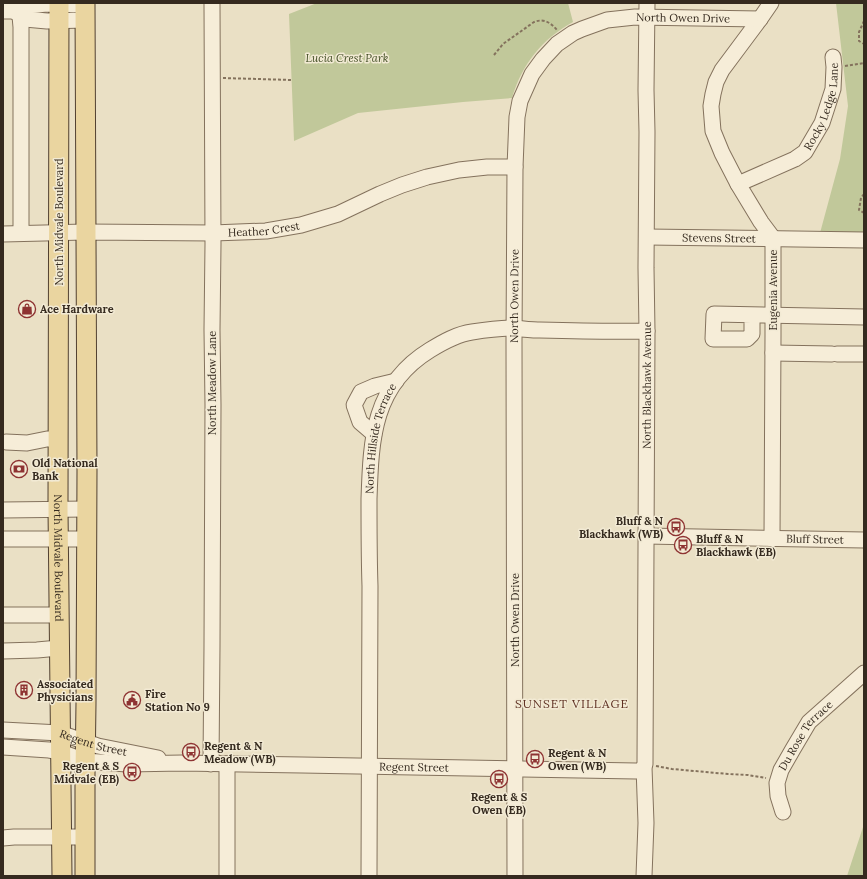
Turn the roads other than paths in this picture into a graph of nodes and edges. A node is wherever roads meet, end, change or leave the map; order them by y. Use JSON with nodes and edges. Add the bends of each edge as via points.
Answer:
{"nodes":[{"id":1,"x":212,"y":3,"type":"edge"},
{"id":2,"x":771,"y":3,"type":"edge"},
{"id":3,"x":59,"y":9,"type":"edge"},
{"id":4,"x":85,"y":9,"type":"edge"},
{"id":5,"x":15,"y":10,"type":"edge"},
{"id":6,"x":647,"y":10,"type":"edge"},
{"id":7,"x":760,"y":19,"type":"junction"},
{"id":8,"x":833,"y":57,"type":"dead end"},
{"id":9,"x":515,"y":167,"type":"junction"},
{"id":10,"x":738,"y":184,"type":"junction"},
{"id":11,"x":85,"y":232,"type":"junction"},
{"id":12,"x":21,"y":233,"type":"junction"},
{"id":13,"x":58,"y":233,"type":"junction"},
{"id":14,"x":213,"y":233,"type":"junction"},
{"id":15,"x":3,"y":234,"type":"edge"},
{"id":16,"x":646,"y":237,"type":"junction"},
{"id":17,"x":773,"y":238,"type":"junction"},
{"id":18,"x":864,"y":240,"type":"edge"},
{"id":19,"x":752,"y":315,"type":"dead end"},
{"id":20,"x":773,"y":315,"type":"junction"},
{"id":21,"x":864,"y":317,"type":"edge"},
{"id":22,"x":514,"y":328,"type":"junction"},
{"id":23,"x":647,"y":331,"type":"junction"},
{"id":24,"x":773,"y":353,"type":"junction"},
{"id":25,"x":864,"y":354,"type":"edge"},
{"id":26,"x":396,"y":381,"type":"junction"},
{"id":27,"x":374,"y":434,"type":"junction"},
{"id":28,"x":58,"y":439,"type":"junction"},
{"id":29,"x":6,"y":442,"type":"dead end"},
{"id":30,"x":58,"y":509,"type":"junction"},
{"id":31,"x":87,"y":509,"type":"junction"},
{"id":32,"x":3,"y":510,"type":"edge"},
{"id":33,"x":646,"y":536,"type":"junction"},
{"id":34,"x":58,"y":538,"type":"junction"},
{"id":35,"x":3,"y":539,"type":"edge"},
{"id":36,"x":86,"y":539,"type":"junction"},
{"id":37,"x":772,"y":539,"type":"junction"},
{"id":38,"x":864,"y":540,"type":"edge"},
{"id":39,"x":3,"y":614,"type":"edge"},
{"id":40,"x":59,"y":615,"type":"junction"},
{"id":41,"x":59,"y":648,"type":"junction"},
{"id":42,"x":3,"y":650,"type":"edge"},
{"id":43,"x":864,"y":673,"type":"edge"},
{"id":44,"x":3,"y":730,"type":"edge"},
{"id":45,"x":60,"y":733,"type":"junction"},
{"id":46,"x":85,"y":741,"type":"junction"},
{"id":47,"x":3,"y":747,"type":"edge"},
{"id":48,"x":61,"y":752,"type":"junction"},
{"id":49,"x":85,"y":761,"type":"junction"},
{"id":50,"x":182,"y":763,"type":"junction"},
{"id":51,"x":211,"y":764,"type":"junction"},
{"id":52,"x":227,"y":764,"type":"junction"},
{"id":53,"x":369,"y":766,"type":"junction"},
{"id":54,"x":645,"y":766,"type":"junction"},
{"id":55,"x":516,"y":768,"type":"junction"},
{"id":56,"x":783,"y":812,"type":"dead end"},
{"id":57,"x":62,"y":837,"type":"junction"},
{"id":58,"x":85,"y":837,"type":"junction"},
{"id":59,"x":3,"y":838,"type":"edge"},
{"id":60,"x":62,"y":876,"type":"edge"},
{"id":61,"x":85,"y":876,"type":"edge"},
{"id":62,"x":227,"y":876,"type":"edge"},
{"id":63,"x":369,"y":876,"type":"edge"},
{"id":64,"x":516,"y":876,"type":"edge"},
{"id":65,"x":644,"y":876,"type":"edge"}],
"edges":[{"from":1,"to":14,"type":"street","name":"North Meadow Lane"},
{"from":2,"to":7,"type":"street","name":"Eugenia Avenue"},
{"from":3,"to":4,"type":"street"},
{"from":3,"to":5,"type":"street","via":[[26,6]]},
{"from":3,"to":13,"type":"main road","name":"North Midvale Boulevard"},
{"from":4,"to":11,"type":"main road"},
{"from":5,"to":12,"type":"street","via":[[21,27]]},
{"from":6,"to":7,"type":"street","name":"North Owen Drive"},
{"from":6,"to":9,"type":"street","name":"North Owen Drive","via":[[582,28],[557,44],[543,59],[532,74],[520,101]]},
{"from":6,"to":16,"type":"street","name":"North Blackhawk Avenue"},
{"from":7,"to":10,"type":"street","name":"Eugenia Avenue","via":[[722,70],[716,82],[711,106],[716,140]]},
{"from":8,"to":10,"type":"street","name":"Rocky Ledge Lane","via":[[833,89],[822,123],[805,152],[795,159]]},
{"from":9,"to":14,"type":"street","name":"Heather Crest","via":[[459,170],[414,180],[338,214],[301,225],[266,231]]},
{"from":9,"to":22,"type":"street","name":"North Owen Drive"},
{"from":10,"to":17,"type":"street","name":"Eugenia Avenue"},
{"from":11,"to":13,"type":"street","name":"Heather Crest"},
{"from":11,"to":14,"type":"street","name":"Heather Crest"},
{"from":11,"to":31,"type":"main road"},
{"from":12,"to":13,"type":"street","name":"Heather Crest"},
{"from":12,"to":15,"type":"street","name":"Heather Crest"},
{"from":13,"to":28,"type":"main road","name":"North Midvale Boulevard"},
{"from":14,"to":51,"type":"street","name":"North Meadow Lane"},
{"from":16,"to":17,"type":"street","name":"Stevens Street"},
{"from":16,"to":23,"type":"street","name":"North Blackhawk Avenue"},
{"from":17,"to":18,"type":"street","name":"Stevens Street"},
{"from":17,"to":20,"type":"street","name":"Eugenia Avenue"},
{"from":19,"to":20,"type":"street"},
{"from":20,"to":21,"type":"street"},
{"from":20,"to":24,"type":"street","name":"Eugenia Avenue"},
{"from":22,"to":23,"type":"street","name":"North Hillside Terrace"},
{"from":22,"to":26,"type":"street","name":"North Hillside Terrace","via":[[471,332],[452,338],[423,354]]},
{"from":22,"to":55,"type":"street","name":"North Owen Drive"},
{"from":23,"to":33,"type":"street","name":"North Blackhawk Avenue"},
{"from":24,"to":25,"type":"street"},
{"from":24,"to":37,"type":"street","name":"Eugenia Avenue"},
{"from":26,"to":27,"type":"street","name":"North Hillside Terrace","via":[[384,401]]},
{"from":26,"to":27,"type":"street","via":[[362,392],[354,405],[360,422]]},
{"from":27,"to":53,"type":"street","name":"North Hillside Terrace","via":[[369,541]]},
{"from":28,"to":29,"type":"street","via":[[27,443]]},
{"from":28,"to":30,"type":"main road","name":"North Midvale Boulevard"},
{"from":30,"to":31,"type":"street"},
{"from":30,"to":32,"type":"street"},
{"from":30,"to":34,"type":"main road","name":"North Midvale Boulevard"},
{"from":31,"to":36,"type":"main road"},
{"from":33,"to":37,"type":"street","name":"Bluff Street"},
{"from":33,"to":54,"type":"street","name":"North Blackhawk Avenue"},
{"from":34,"to":35,"type":"street"},
{"from":34,"to":36,"type":"street"},
{"from":34,"to":40,"type":"main road","name":"North Midvale Boulevard"},
{"from":36,"to":46,"type":"main road"},
{"from":37,"to":38,"type":"street","name":"Bluff Street"},
{"from":39,"to":40,"type":"street"},
{"from":40,"to":41,"type":"main road","name":"North Midvale Boulevard"},
{"from":41,"to":42,"type":"street"},
{"from":41,"to":45,"type":"main road","name":"North Midvale Boulevard"},
{"from":43,"to":56,"type":"street","name":"Du Rose Terrace","via":[[809,722],[792,749],[777,783]]},
{"from":44,"to":45,"type":"street","name":"Regent Street"},
{"from":45,"to":46,"type":"street","name":"Regent Street"},
{"from":45,"to":48,"type":"main road","name":"North Midvale Boulevard"},
{"from":46,"to":49,"type":"main road"},
{"from":46,"to":50,"type":"street","name":"Regent Street","via":[[98,746]]},
{"from":47,"to":48,"type":"street","name":"Regent Street"},
{"from":48,"to":49,"type":"street","name":"Regent Street"},
{"from":48,"to":57,"type":"main road","name":"North Midvale Boulevard"},
{"from":49,"to":50,"type":"street","name":"Regent Street","via":[[127,764]]},
{"from":49,"to":58,"type":"main road"},
{"from":50,"to":51,"type":"street","name":"Regent Street"},
{"from":51,"to":52,"type":"street","name":"Regent Street"},
{"from":52,"to":53,"type":"street","name":"Regent Street"},
{"from":52,"to":62,"type":"street"},
{"from":53,"to":55,"type":"street","name":"Regent Street"},
{"from":53,"to":63,"type":"street","name":"North Hillside Terrace"},
{"from":54,"to":55,"type":"street","name":"Regent Street","via":[[636,771]]},
{"from":54,"to":65,"type":"street","name":"North Blackhawk Avenue"},
{"from":55,"to":64,"type":"street","name":"North Owen Drive"},
{"from":57,"to":58,"type":"street"},
{"from":57,"to":59,"type":"street"},
{"from":57,"to":60,"type":"main road","name":"North Midvale Boulevard"},
{"from":58,"to":61,"type":"main road"}]}
